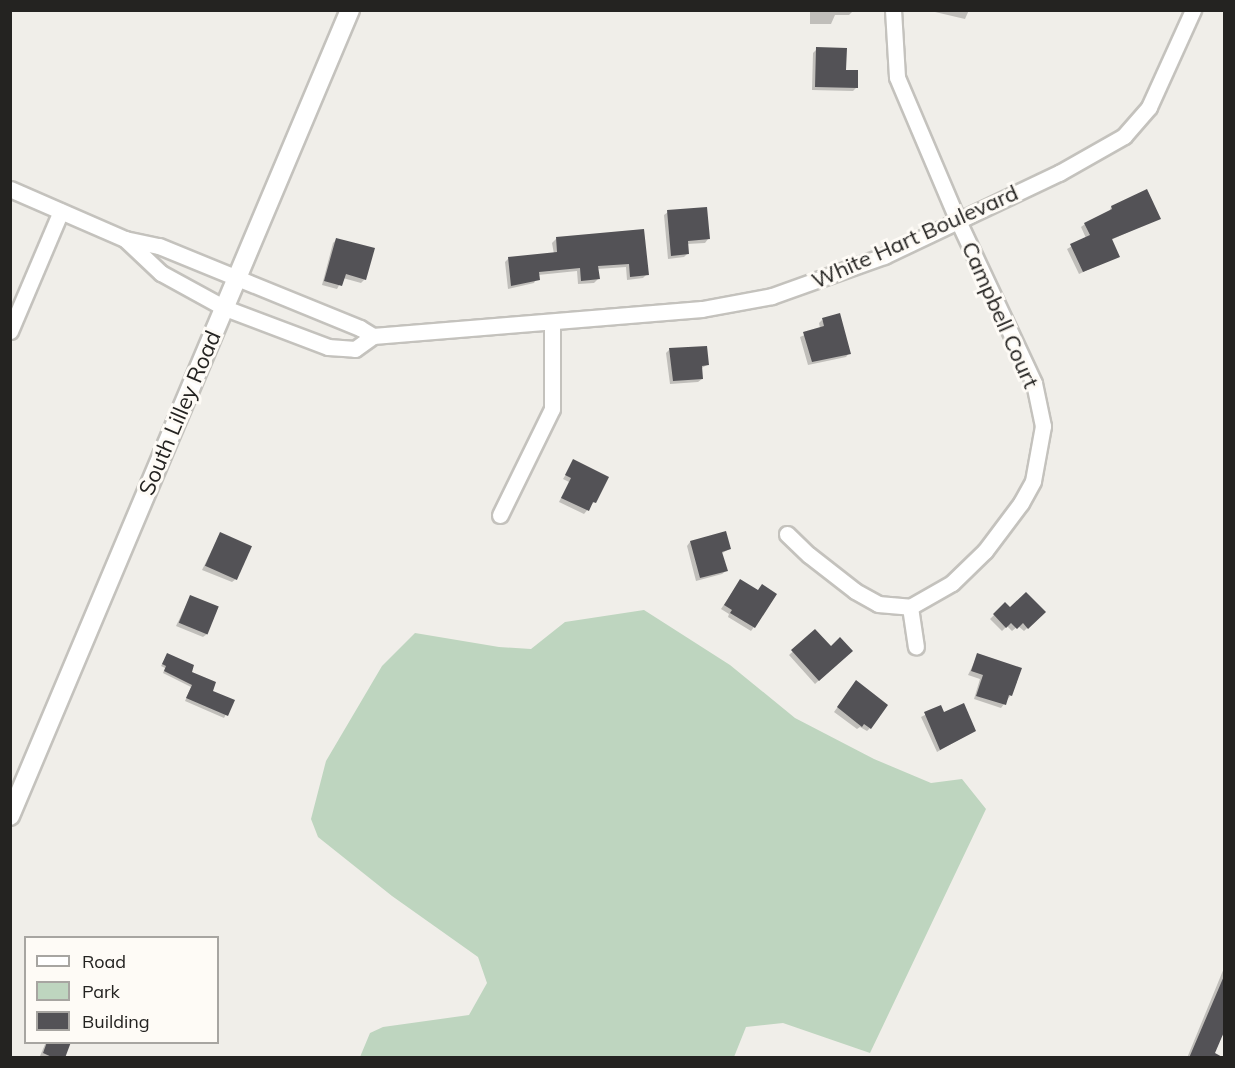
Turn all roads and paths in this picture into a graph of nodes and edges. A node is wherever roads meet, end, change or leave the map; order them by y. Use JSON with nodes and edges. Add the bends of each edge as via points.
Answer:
{"nodes":[{"id":1,"x":350,"y":10,"type":"edge"},
{"id":2,"x":893,"y":10,"type":"edge"},
{"id":3,"x":1193,"y":10,"type":"edge"},
{"id":4,"x":10,"y":189,"type":"edge"},
{"id":5,"x":61,"y":211,"type":"junction"},
{"id":6,"x":958,"y":221,"type":"junction"},
{"id":7,"x":125,"y":238,"type":"junction"},
{"id":8,"x":238,"y":280,"type":"junction"},
{"id":9,"x":225,"y":308,"type":"junction"},
{"id":10,"x":552,"y":323,"type":"junction"},
{"id":11,"x":10,"y":331,"type":"edge"},
{"id":12,"x":373,"y":336,"type":"junction"},
{"id":13,"x":500,"y":515,"type":"dead end"},
{"id":14,"x":787,"y":534,"type":"dead end"},
{"id":15,"x":910,"y":607,"type":"junction"},
{"id":16,"x":916,"y":647,"type":"dead end"},
{"id":17,"x":15,"y":794,"type":"edge"},
{"id":18,"x":10,"y":816,"type":"edge"}],
"edges":[{"from":1,"to":8,"type":"street","name":"South Lilley Road"},
{"from":2,"to":6,"type":"street","name":"Campbell Court","via":[[897,77]]},
{"from":3,"to":6,"type":"street","name":"White Hart Boulevard","via":[[1149,108],[1124,136],[1059,173]]},
{"from":4,"to":5,"type":"street"},
{"from":5,"to":7,"type":"street"},
{"from":5,"to":11,"type":"street"},
{"from":6,"to":10,"type":"street","name":"White Hart Boulevard","via":[[884,256],[772,296],[702,309]]},
{"from":6,"to":15,"type":"street","name":"Campbell Court","via":[[1034,383],[1043,426],[1033,482],[1014,513],[985,551],[952,583]]},
{"from":7,"to":8,"type":"street","via":[[159,246]]},
{"from":7,"to":9,"type":"street","name":"White Hart Boulevard","via":[[160,273]]},
{"from":8,"to":9,"type":"street","name":"South Lilley Road"},
{"from":8,"to":12,"type":"street"},
{"from":9,"to":12,"type":"street","name":"White Hart Boulevard","via":[[327,347],[355,350]]},
{"from":9,"to":17,"type":"street","name":"South Lilley Road"},
{"from":10,"to":12,"type":"street","name":"White Hart Boulevard"},
{"from":10,"to":13,"type":"street","via":[[552,410]]},
{"from":14,"to":15,"type":"street","via":[[855,591],[878,604]]},
{"from":15,"to":16,"type":"street"},
{"from":17,"to":18,"type":"street","name":"South Lilley Road"}]}
